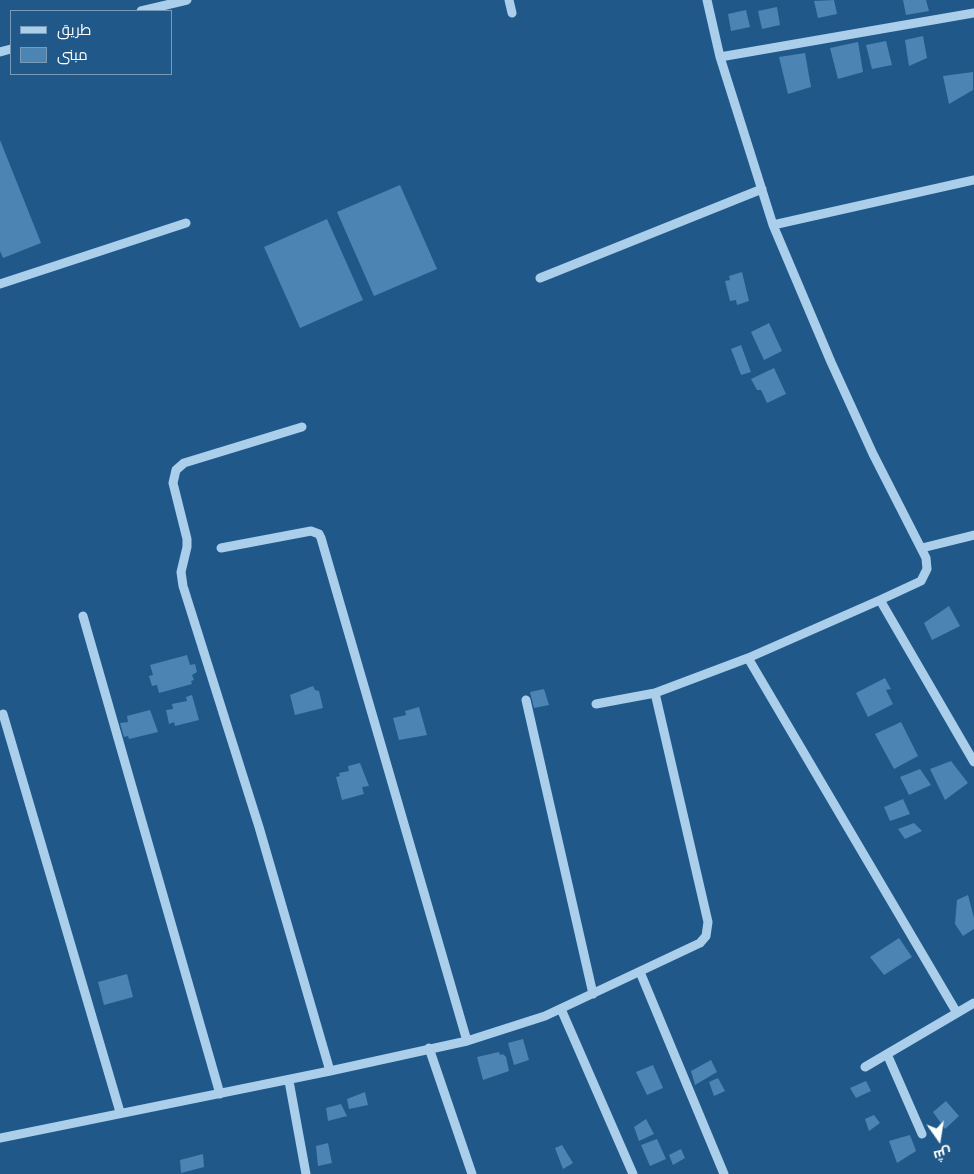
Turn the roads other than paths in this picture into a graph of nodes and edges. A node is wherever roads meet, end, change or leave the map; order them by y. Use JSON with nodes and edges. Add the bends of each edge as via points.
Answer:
{"nodes":[{"id":1,"x":187,"y":0,"type":"edge"},
{"id":2,"x":509,"y":0,"type":"edge"},
{"id":3,"x":708,"y":0,"type":"edge"},
{"id":4,"x":172,"y":2,"type":"edge"},
{"id":5,"x":144,"y":10,"type":"edge"},
{"id":6,"x":512,"y":13,"type":"dead end"},
{"id":7,"x":974,"y":13,"type":"edge"},
{"id":8,"x":720,"y":57,"type":"junction"},
{"id":9,"x":974,"y":180,"type":"edge"},
{"id":10,"x":762,"y":189,"type":"junction"},
{"id":11,"x":186,"y":223,"type":"dead end"},
{"id":12,"x":773,"y":225,"type":"junction"},
{"id":13,"x":540,"y":278,"type":"dead end"},
{"id":14,"x":0,"y":284,"type":"edge"},
{"id":15,"x":302,"y":427,"type":"dead end"},
{"id":16,"x":974,"y":535,"type":"edge"},
{"id":17,"x":222,"y":548,"type":"dead end"},
{"id":18,"x":922,"y":548,"type":"junction"},
{"id":19,"x":880,"y":600,"type":"junction"},
{"id":20,"x":83,"y":616,"type":"dead end"},
{"id":21,"x":748,"y":658,"type":"junction"},
{"id":22,"x":655,"y":693,"type":"junction"},
{"id":23,"x":526,"y":700,"type":"dead end"},
{"id":24,"x":596,"y":704,"type":"dead end"},
{"id":25,"x":4,"y":714,"type":"dead end"},
{"id":26,"x":974,"y":762,"type":"edge"},
{"id":27,"x":640,"y":972,"type":"junction"},
{"id":28,"x":593,"y":994,"type":"junction"},
{"id":29,"x":974,"y":1003,"type":"edge"},
{"id":30,"x":561,"y":1009,"type":"junction"},
{"id":31,"x":957,"y":1013,"type":"junction"},
{"id":32,"x":467,"y":1040,"type":"junction"},
{"id":33,"x":429,"y":1048,"type":"junction"},
{"id":34,"x":887,"y":1054,"type":"junction"},
{"id":35,"x":865,"y":1067,"type":"dead end"},
{"id":36,"x":330,"y":1071,"type":"junction"},
{"id":37,"x":289,"y":1080,"type":"junction"},
{"id":38,"x":220,"y":1094,"type":"junction"},
{"id":39,"x":120,"y":1112,"type":"junction"},
{"id":40,"x":922,"y":1134,"type":"dead end"},
{"id":41,"x":0,"y":1138,"type":"edge"},
{"id":42,"x":306,"y":1174,"type":"edge"},
{"id":43,"x":472,"y":1174,"type":"edge"},
{"id":44,"x":633,"y":1174,"type":"edge"},
{"id":45,"x":724,"y":1174,"type":"edge"}],
"edges":[{"from":1,"to":4,"type":"street"},
{"from":2,"to":6,"type":"street"},
{"from":3,"to":8,"type":"street"},
{"from":4,"to":5,"type":"street"},
{"from":7,"to":8,"type":"street"},
{"from":8,"to":10,"type":"street"},
{"from":9,"to":12,"type":"street"},
{"from":10,"to":12,"type":"street"},
{"from":10,"to":13,"type":"street"},
{"from":11,"to":14,"type":"street"},
{"from":12,"to":18,"type":"street","via":[[830,362]]},
{"from":15,"to":36,"type":"street","via":[[184,463],[176,470],[173,483],[187,539],[181,572],[183,586],[256,818]]},
{"from":16,"to":18,"type":"street"},
{"from":17,"to":32,"type":"street","via":[[311,531],[322,538]]},
{"from":18,"to":19,"type":"street","via":[[927,569],[922,581]]},
{"from":19,"to":21,"type":"street"},
{"from":19,"to":26,"type":"street"},
{"from":20,"to":38,"type":"street"},
{"from":21,"to":22,"type":"street"},
{"from":21,"to":31,"type":"street"},
{"from":22,"to":24,"type":"street"},
{"from":22,"to":27,"type":"street","via":[[708,922],[706,936],[700,943]]},
{"from":23,"to":28,"type":"street"},
{"from":25,"to":39,"type":"street"},
{"from":27,"to":28,"type":"street"},
{"from":27,"to":45,"type":"street"},
{"from":28,"to":30,"type":"street"},
{"from":29,"to":31,"type":"street"},
{"from":30,"to":32,"type":"street"},
{"from":30,"to":44,"type":"street"},
{"from":31,"to":34,"type":"street"},
{"from":32,"to":33,"type":"street"},
{"from":33,"to":36,"type":"street"},
{"from":33,"to":43,"type":"street"},
{"from":34,"to":35,"type":"street"},
{"from":34,"to":40,"type":"street"},
{"from":36,"to":37,"type":"street"},
{"from":37,"to":38,"type":"street"},
{"from":37,"to":42,"type":"street"},
{"from":38,"to":39,"type":"street"},
{"from":39,"to":41,"type":"street"}]}
